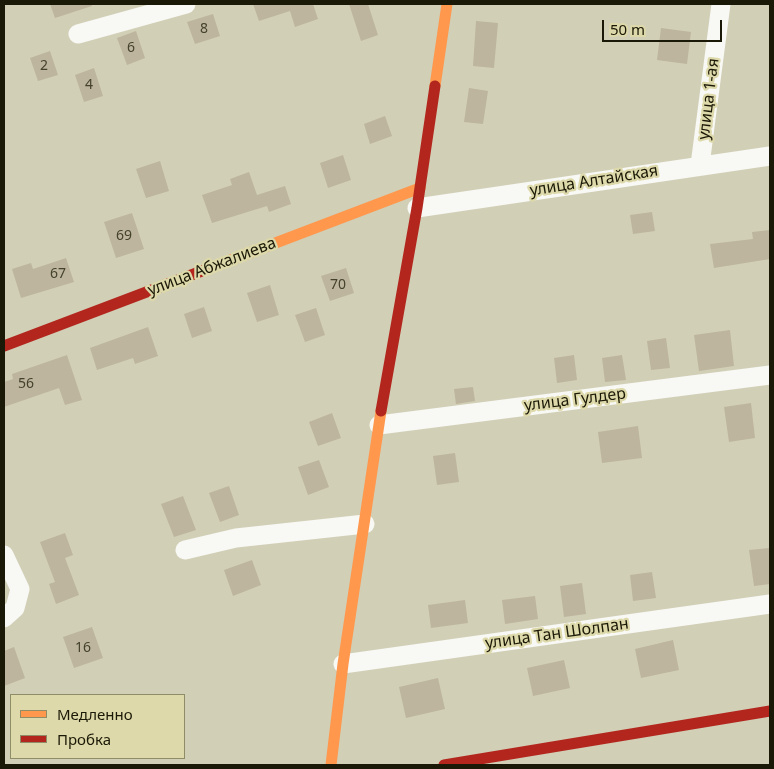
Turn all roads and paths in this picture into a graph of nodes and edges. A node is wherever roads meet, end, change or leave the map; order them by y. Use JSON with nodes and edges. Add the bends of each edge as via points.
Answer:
{"nodes":[{"id":1,"x":186,"y":4,"type":"edge"},
{"id":2,"x":447,"y":4,"type":"edge"},
{"id":3,"x":721,"y":4,"type":"edge"},
{"id":4,"x":78,"y":34,"type":"dead end"},
{"id":5,"x":770,"y":156,"type":"edge"},
{"id":6,"x":700,"y":165,"type":"junction"},
{"id":7,"x":420,"y":188,"type":"junction"},
{"id":8,"x":417,"y":208,"type":"junction"},
{"id":9,"x":4,"y":346,"type":"edge"},
{"id":10,"x":770,"y":375,"type":"edge"},
{"id":11,"x":380,"y":425,"type":"junction"},
{"id":12,"x":365,"y":524,"type":"junction"},
{"id":13,"x":185,"y":550,"type":"dead end"},
{"id":14,"x":4,"y":555,"type":"edge"},
{"id":15,"x":770,"y":604,"type":"edge"},
{"id":16,"x":4,"y":618,"type":"edge"},
{"id":17,"x":344,"y":664,"type":"junction"},
{"id":18,"x":770,"y":711,"type":"edge"},
{"id":19,"x":331,"y":765,"type":"edge"},
{"id":20,"x":444,"y":765,"type":"edge"}],
"edges":[{"from":1,"to":4,"type":"street"},
{"from":2,"to":7,"type":"street"},
{"from":3,"to":6,"type":"street","name":"улица 1-ая"},
{"from":5,"to":6,"type":"street","name":"улица Алтайская"},
{"from":6,"to":8,"type":"street","name":"улица Алтайская"},
{"from":7,"to":8,"type":"street"},
{"from":7,"to":9,"type":"street","name":"улица Абжалиева"},
{"from":8,"to":11,"type":"street"},
{"from":10,"to":11,"type":"street","name":"улица Гулдер"},
{"from":11,"to":12,"type":"street"},
{"from":12,"to":13,"type":"street","via":[[236,538]]},
{"from":12,"to":17,"type":"street"},
{"from":14,"to":16,"type":"street","via":[[20,589],[15,608]]},
{"from":15,"to":17,"type":"street","name":"улица Тан Шолпан"},
{"from":17,"to":19,"type":"street"},
{"from":18,"to":20,"type":"street"}]}
